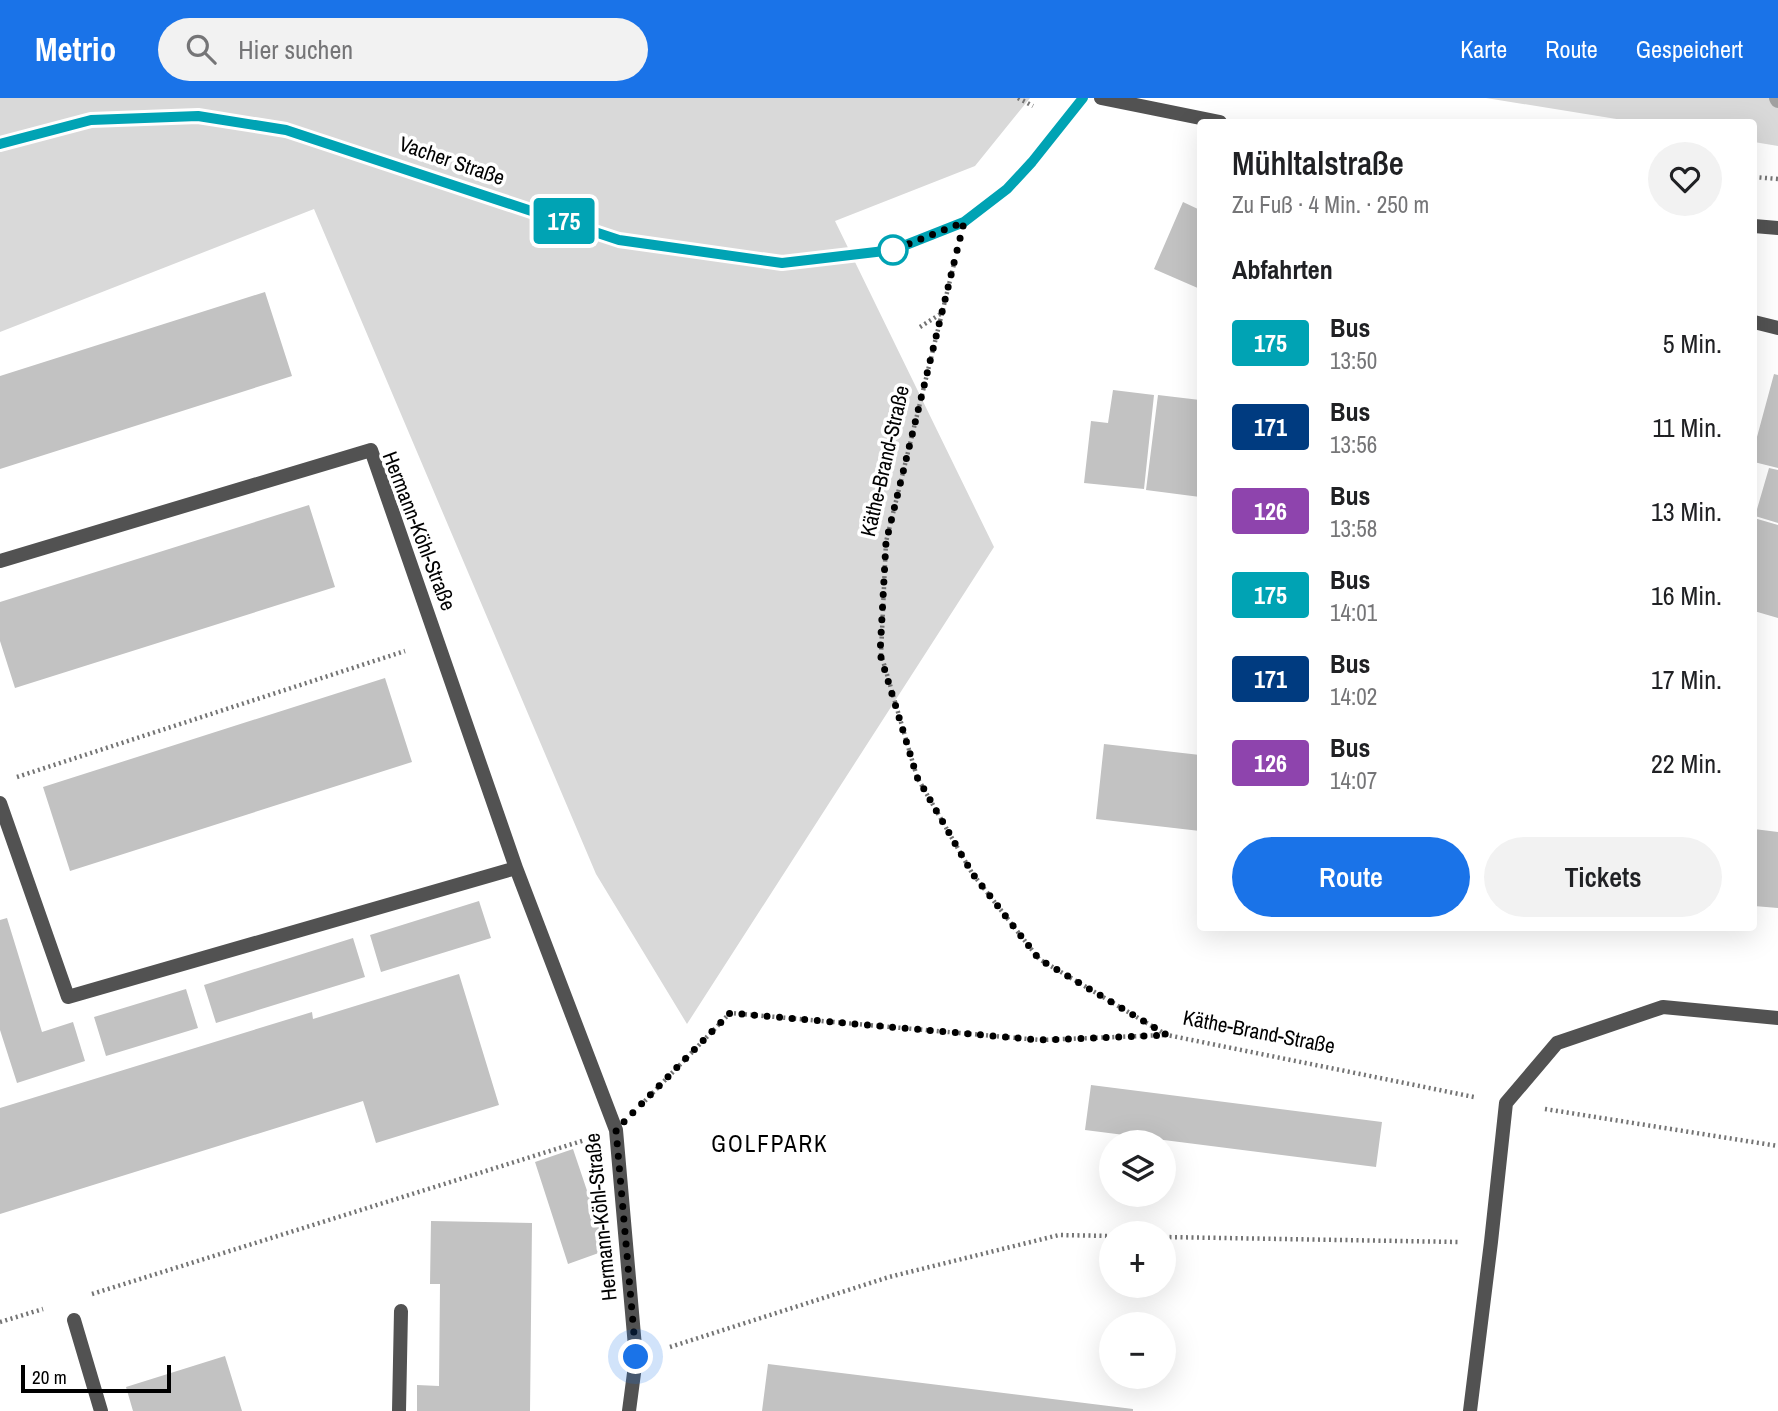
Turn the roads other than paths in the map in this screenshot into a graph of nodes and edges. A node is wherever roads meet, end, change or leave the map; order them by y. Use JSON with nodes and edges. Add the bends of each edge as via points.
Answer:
{"nodes":[{"id":1,"x":1083,"y":98,"type":"edge"},
{"id":2,"x":1101,"y":98,"type":"edge"},
{"id":3,"x":1205,"y":119,"type":"edge"},
{"id":4,"x":0,"y":144,"type":"edge"},
{"id":5,"x":1757,"y":226,"type":"edge"},
{"id":6,"x":1778,"y":228,"type":"edge"},
{"id":7,"x":1757,"y":323,"type":"edge"},
{"id":8,"x":1778,"y":328,"type":"edge"},
{"id":9,"x":0,"y":561,"type":"edge"},
{"id":10,"x":0,"y":803,"type":"edge"},
{"id":11,"x":516,"y":868,"type":"junction"},
{"id":12,"x":1778,"y":1018,"type":"edge"},
{"id":13,"x":401,"y":1311,"type":"dead end"},
{"id":14,"x":74,"y":1320,"type":"dead end"},
{"id":15,"x":101,"y":1411,"type":"edge"},
{"id":16,"x":399,"y":1411,"type":"edge"},
{"id":17,"x":629,"y":1411,"type":"edge"},
{"id":18,"x":1470,"y":1411,"type":"edge"}],
"edges":[{"from":1,"to":4,"type":"street","name":"Vacher Straße","via":[[1007,189],[964,222],[893,250],[782,263],[619,240],[286,130],[198,116],[91,120]]},
{"from":2,"to":3,"type":"street"},
{"from":5,"to":6,"type":"street"},
{"from":7,"to":8,"type":"street"},
{"from":9,"to":11,"type":"street","name":"Hermann-Köhl-Straße","via":[[371,450]]},
{"from":10,"to":11,"type":"street","via":[[68,997]]},
{"from":11,"to":17,"type":"street","name":"Hermann-Köhl-Straße","via":[[616,1130],[636,1357]]},
{"from":12,"to":18,"type":"street","via":[[1663,1007],[1557,1043],[1506,1103]]},
{"from":13,"to":16,"type":"street"},
{"from":14,"to":15,"type":"street"}]}
